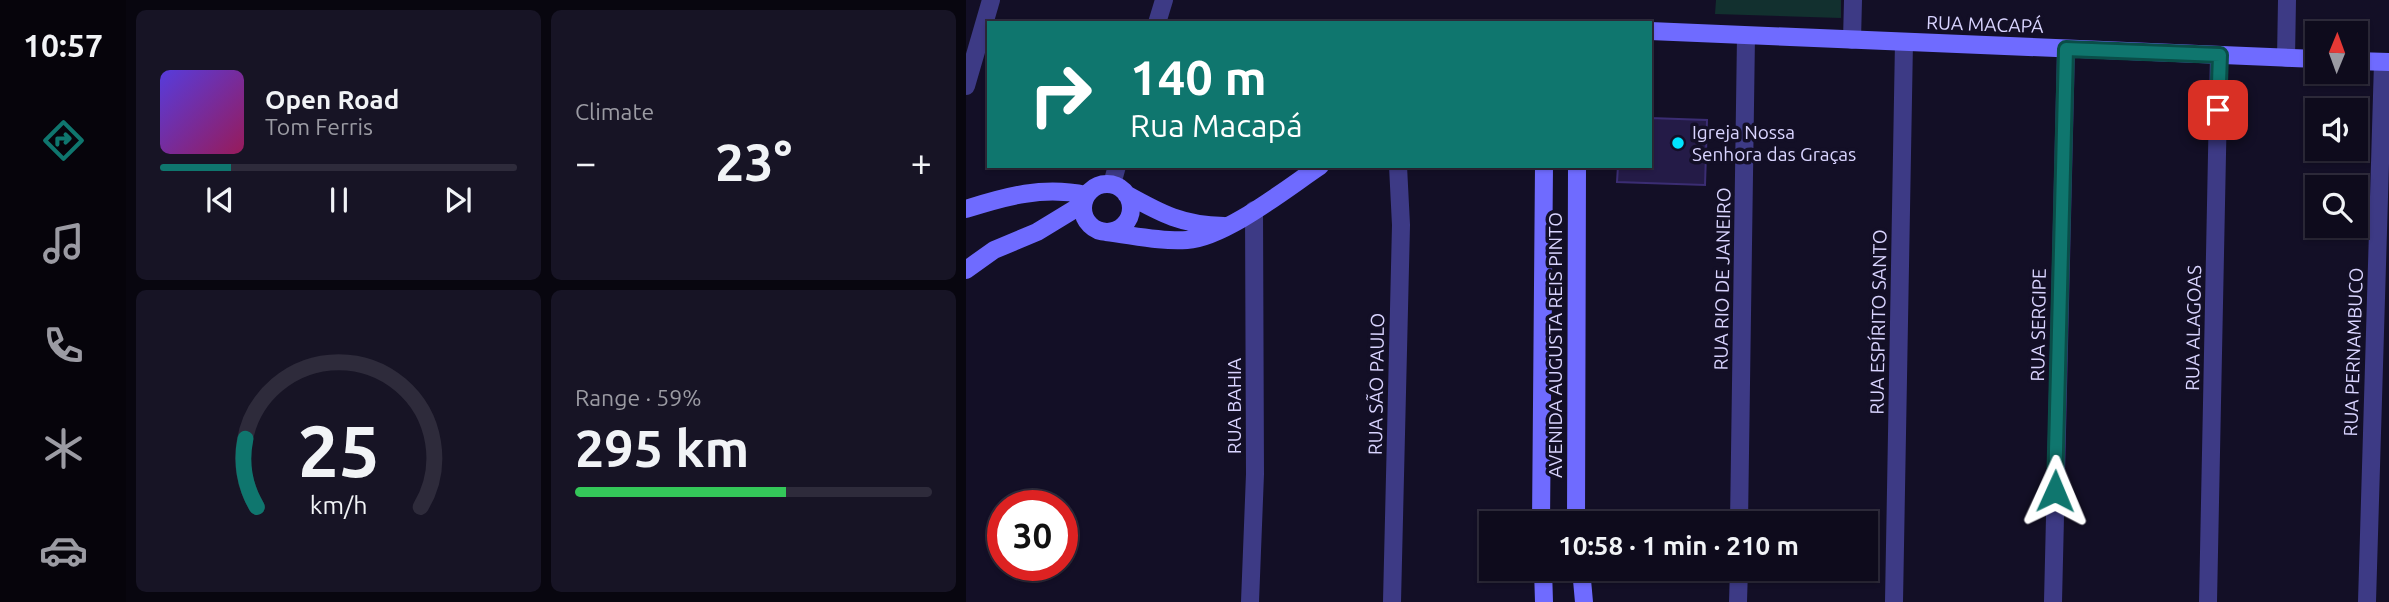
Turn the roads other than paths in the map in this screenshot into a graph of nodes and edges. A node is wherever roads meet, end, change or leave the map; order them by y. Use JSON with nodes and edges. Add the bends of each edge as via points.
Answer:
{"nodes":[{"id":1,"x":991,"y":0,"type":"edge"},
{"id":2,"x":1164,"y":0,"type":"edge"},
{"id":3,"x":1853,"y":0,"type":"edge"},
{"id":4,"x":2287,"y":0,"type":"edge"},
{"id":5,"x":1158,"y":21,"type":"edge"},
{"id":6,"x":1652,"y":32,"type":"edge"},
{"id":7,"x":1746,"y":36,"type":"junction"},
{"id":8,"x":1852,"y":40,"type":"junction"},
{"id":9,"x":1904,"y":42,"type":"junction"},
{"id":10,"x":2066,"y":49,"type":"junction"},
{"id":11,"x":2220,"y":55,"type":"junction"},
{"id":12,"x":2286,"y":58,"type":"junction"},
{"id":13,"x":2305,"y":59,"type":"edge"},
{"id":14,"x":2368,"y":61,"type":"edge"},
{"id":15,"x":2386,"y":62,"type":"edge"},
{"id":16,"x":966,"y":86,"type":"edge"},
{"id":17,"x":1116,"y":168,"type":"edge"},
{"id":18,"x":1317,"y":168,"type":"edge"},
{"id":19,"x":1398,"y":168,"type":"edge"},
{"id":20,"x":1544,"y":168,"type":"edge"},
{"id":21,"x":1577,"y":168,"type":"edge"},
{"id":22,"x":1119,"y":189,"type":"junction"},
{"id":23,"x":1085,"y":199,"type":"junction"},
{"id":24,"x":966,"y":209,"type":"edge"},
{"id":25,"x":1254,"y":210,"type":"junction"},
{"id":26,"x":1088,"y":223,"type":"junction"},
{"id":27,"x":1224,"y":226,"type":"junction"},
{"id":28,"x":1037,"y":232,"type":"junction"},
{"id":29,"x":1105,"y":232,"type":"junction"},
{"id":30,"x":966,"y":270,"type":"edge"},
{"id":31,"x":1541,"y":511,"type":"edge"},
{"id":32,"x":1576,"y":511,"type":"edge"},
{"id":33,"x":1739,"y":511,"type":"edge"},
{"id":34,"x":1543,"y":581,"type":"edge"},
{"id":35,"x":1582,"y":581,"type":"edge"},
{"id":36,"x":1739,"y":581,"type":"edge"},
{"id":37,"x":1250,"y":602,"type":"edge"},
{"id":38,"x":1392,"y":602,"type":"edge"},
{"id":39,"x":1544,"y":602,"type":"edge"},
{"id":40,"x":1584,"y":602,"type":"edge"},
{"id":41,"x":1738,"y":602,"type":"edge"},
{"id":42,"x":1894,"y":602,"type":"edge"},
{"id":43,"x":2053,"y":602,"type":"edge"},
{"id":44,"x":2208,"y":602,"type":"edge"},
{"id":45,"x":2367,"y":602,"type":"edge"}],
"edges":[{"from":1,"to":16,"type":"street"},
{"from":2,"to":5,"type":"street"},
{"from":3,"to":8,"type":"street"},
{"from":4,"to":12,"type":"street"},
{"from":6,"to":7,"type":"main road","name":"RUA MACAPÁ"},
{"from":7,"to":8,"type":"main road","name":"RUA MACAPÁ"},
{"from":7,"to":33,"type":"street","name":"RUA RIO DE JANEIRO"},
{"from":8,"to":9,"type":"main road","name":"RUA MACAPÁ"},
{"from":9,"to":10,"type":"main road","name":"RUA MACAPÁ"},
{"from":9,"to":42,"type":"street","name":"RUA ESPÍRITO SANTO"},
{"from":10,"to":11,"type":"main road","name":"RUA MACAPÁ"},
{"from":10,"to":43,"type":"street","name":"RUA SERGIPE"},
{"from":11,"to":12,"type":"main road","name":"RUA MACAPÁ"},
{"from":11,"to":44,"type":"street","name":"RUA ALAGOAS"},
{"from":12,"to":13,"type":"main road","name":"RUA MACAPÁ"},
{"from":14,"to":15,"type":"main road"},
{"from":15,"to":45,"type":"street","name":"RUA PERNAMBUCO"},
{"from":17,"to":22,"type":"street"},
{"from":18,"to":25,"type":"main road"},
{"from":19,"to":38,"type":"street","name":"RUA SÃO PAULO","via":[[1401,225]]},
{"from":20,"to":31,"type":"main road","name":"AVENIDA AUGUSTA REIS PINTO"},
{"from":21,"to":32,"type":"main road","name":"AVENIDA AUGUSTA REIS PINTO"},
{"from":22,"to":23,"type":"main road","via":[[1093,188]]},
{"from":22,"to":27,"type":"main road","via":[[1169,218]]},
{"from":22,"to":29,"type":"main road","via":[[1131,211],[1122,226]]},
{"from":23,"to":24,"type":"main road","via":[[1065,190],[1041,190]]},
{"from":23,"to":26,"type":"main road","via":[[1083,214]]},
{"from":23,"to":28,"type":"main road"},
{"from":25,"to":27,"type":"main road"},
{"from":25,"to":37,"type":"street","name":"RUA BAHIA","via":[[1255,474]]},
{"from":26,"to":28,"type":"main road"},
{"from":26,"to":29,"type":"main road"},
{"from":27,"to":29,"type":"main road","via":[[1188,240]]},
{"from":28,"to":30,"type":"main road","via":[[994,250]]},
{"from":34,"to":39,"type":"main road"},
{"from":35,"to":40,"type":"main road"},
{"from":36,"to":41,"type":"street"}]}
